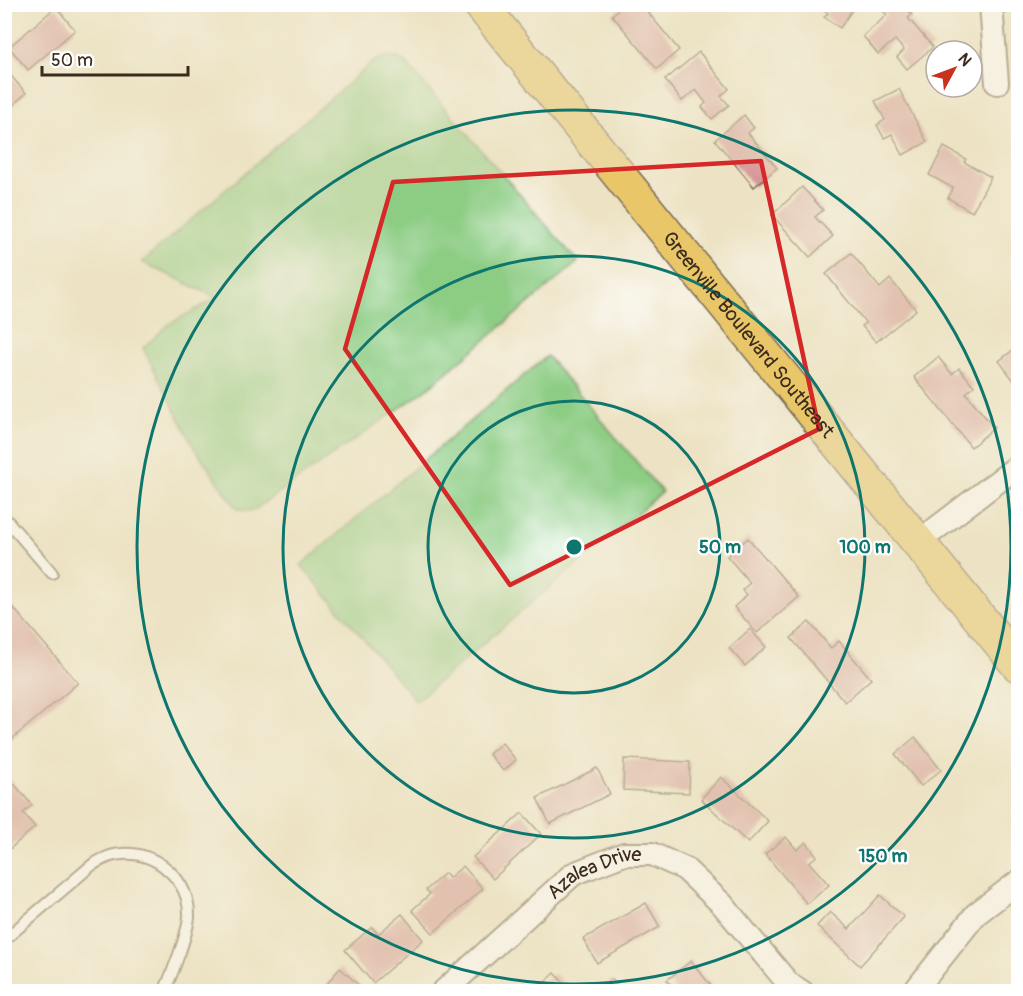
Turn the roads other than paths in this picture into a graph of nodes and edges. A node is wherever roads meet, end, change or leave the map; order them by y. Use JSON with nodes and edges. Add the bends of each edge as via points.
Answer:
{"nodes":[{"id":1,"x":480,"y":4,"type":"edge"},
{"id":2,"x":991,"y":4,"type":"edge"},
{"id":3,"x":997,"y":83,"type":"dead end"},
{"id":4,"x":1018,"y":466,"type":"edge"},
{"id":5,"x":4,"y":517,"type":"edge"},
{"id":6,"x":917,"y":543,"type":"junction"},
{"id":7,"x":52,"y":573,"type":"dead end"},
{"id":8,"x":1018,"y":665,"type":"edge"},
{"id":9,"x":1018,"y":882,"type":"edge"},
{"id":10,"x":4,"y":940,"type":"edge"},
{"id":11,"x":164,"y":992,"type":"edge"},
{"id":12,"x":443,"y":992,"type":"edge"},
{"id":13,"x":802,"y":992,"type":"edge"},
{"id":14,"x":914,"y":992,"type":"edge"}],
"edges":[{"from":1,"to":6,"type":"highway","name":"Greenville Boulevard Southeast"},
{"from":2,"to":3,"type":"street"},
{"from":4,"to":6,"type":"street"},
{"from":5,"to":7,"type":"lane"},
{"from":6,"to":8,"type":"highway","name":"Greenville Boulevard Southeast"},
{"from":9,"to":14,"type":"street","via":[[976,914]]},
{"from":10,"to":11,"type":"lane","via":[[101,860],[137,854],[169,871],[186,894],[187,930]]},
{"from":12,"to":13,"type":"street","name":"Azalea Drive","via":[[573,874],[624,854],[652,854],[685,868],[722,904],[788,983]]}]}
